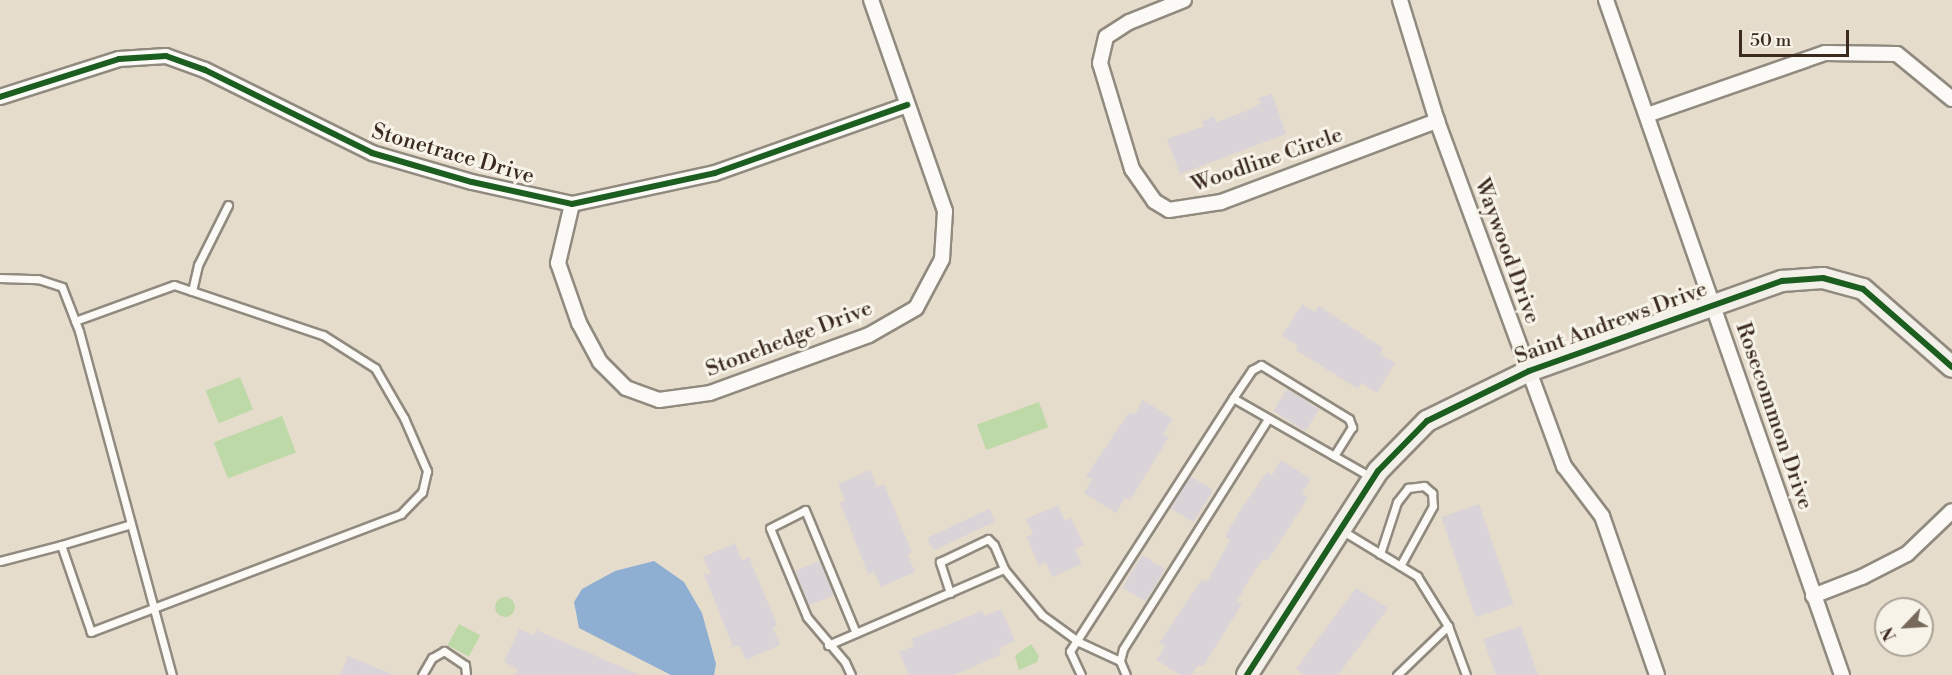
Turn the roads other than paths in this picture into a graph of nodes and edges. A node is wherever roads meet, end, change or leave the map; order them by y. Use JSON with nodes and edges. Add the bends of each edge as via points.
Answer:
{"nodes":[{"id":1,"x":871,"y":0,"type":"edge"},
{"id":2,"x":1184,"y":0,"type":"edge"},
{"id":3,"x":1400,"y":0,"type":"edge"},
{"id":4,"x":1606,"y":0,"type":"edge"},
{"id":5,"x":0,"y":97,"type":"edge"},
{"id":6,"x":1952,"y":99,"type":"edge"},
{"id":7,"x":907,"y":105,"type":"junction"},
{"id":8,"x":1647,"y":115,"type":"junction"},
{"id":9,"x":1437,"y":121,"type":"junction"},
{"id":10,"x":572,"y":204,"type":"junction"},
{"id":11,"x":228,"y":205,"type":"dead end"},
{"id":12,"x":0,"y":278,"type":"edge"},
{"id":13,"x":192,"y":291,"type":"junction"},
{"id":14,"x":1715,"y":305,"type":"junction"},
{"id":15,"x":75,"y":321,"type":"junction"},
{"id":16,"x":1952,"y":367,"type":"edge"},
{"id":17,"x":1529,"y":370,"type":"junction"},
{"id":18,"x":1233,"y":398,"type":"junction"},
{"id":19,"x":1268,"y":419,"type":"junction"},
{"id":20,"x":1334,"y":456,"type":"junction"},
{"id":21,"x":1374,"y":478,"type":"junction"},
{"id":22,"x":1952,"y":511,"type":"edge"},
{"id":23,"x":131,"y":524,"type":"junction"},
{"id":24,"x":1340,"y":530,"type":"junction"},
{"id":25,"x":61,"y":545,"type":"junction"},
{"id":26,"x":1380,"y":554,"type":"junction"},
{"id":27,"x":0,"y":561,"type":"edge"},
{"id":28,"x":1400,"y":566,"type":"junction"},
{"id":29,"x":1004,"y":570,"type":"junction"},
{"id":30,"x":950,"y":592,"type":"junction"},
{"id":31,"x":1813,"y":596,"type":"junction"},
{"id":32,"x":154,"y":610,"type":"junction"},
{"id":33,"x":1448,"y":626,"type":"junction"},
{"id":34,"x":856,"y":633,"type":"junction"},
{"id":35,"x":1079,"y":642,"type":"junction"},
{"id":36,"x":828,"y":645,"type":"junction"},
{"id":37,"x":1120,"y":661,"type":"junction"},
{"id":38,"x":172,"y":675,"type":"edge"},
{"id":39,"x":422,"y":675,"type":"edge"},
{"id":40,"x":466,"y":675,"type":"edge"},
{"id":41,"x":851,"y":675,"type":"edge"},
{"id":42,"x":1081,"y":675,"type":"edge"},
{"id":43,"x":1126,"y":675,"type":"edge"},
{"id":44,"x":1247,"y":675,"type":"edge"},
{"id":45,"x":1397,"y":675,"type":"edge"},
{"id":46,"x":1466,"y":675,"type":"edge"},
{"id":47,"x":1657,"y":675,"type":"edge"},
{"id":48,"x":1842,"y":675,"type":"edge"}],
"edges":[{"from":1,"to":7,"type":"street","name":"Stonehedge Drive"},
{"from":2,"to":9,"type":"street","name":"Woodline Circle","via":[[1129,22],[1106,37],[1100,63],[1132,169],[1154,201],[1169,210],[1221,202]]},
{"from":3,"to":9,"type":"street","name":"Waywood Drive"},
{"from":4,"to":8,"type":"street","name":"Rosecommon Drive"},
{"from":5,"to":10,"type":"street","name":"Stonetrace Drive","via":[[119,59],[166,56],[205,70],[372,153],[471,182]]},
{"from":6,"to":8,"type":"street","via":[[1897,54],[1825,53]]},
{"from":7,"to":10,"type":"street","name":"Stonetrace Drive","via":[[715,173]]},
{"from":7,"to":10,"type":"street","name":"Stonehedge Drive","via":[[945,211],[942,259],[916,308],[869,335],[710,393],[659,400],[626,388],[600,362],[579,323],[558,263]]},
{"from":8,"to":14,"type":"street","name":"Rosecommon Drive"},
{"from":9,"to":17,"type":"street","name":"Waywood Drive"},
{"from":11,"to":13,"type":"lane","via":[[198,265]]},
{"from":12,"to":15,"type":"lane","via":[[38,279],[62,287]]},
{"from":13,"to":15,"type":"lane","via":[[174,285]]},
{"from":13,"to":32,"type":"lane","via":[[322,335],[375,368],[404,418],[427,471],[422,492],[401,514]]},
{"from":14,"to":16,"type":"street","name":"Saint Andrews Drive","via":[[1782,280],[1823,278],[1863,290]]},
{"from":14,"to":17,"type":"street","name":"Saint Andrews Drive"},
{"from":14,"to":31,"type":"street","name":"Rosecommon Drive"},
{"from":15,"to":23,"type":"lane"},
{"from":17,"to":21,"type":"street","name":"Saint Andrews Drive","via":[[1427,421]]},
{"from":17,"to":47,"type":"street","name":"Waywood Drive","via":[[1564,466],[1602,516]]},
{"from":18,"to":19,"type":"lane"},
{"from":18,"to":20,"type":"lane","via":[[1252,370],[1261,365],[1349,419],[1352,427]]},
{"from":18,"to":35,"type":"lane"},
{"from":19,"to":20,"type":"lane"},
{"from":19,"to":37,"type":"lane","via":[[1123,649]]},
{"from":20,"to":21,"type":"lane"},
{"from":21,"to":24,"type":"street","name":"Saint Andrews Drive"},
{"from":22,"to":31,"type":"street","via":[[1907,554]]},
{"from":23,"to":25,"type":"lane"},
{"from":23,"to":32,"type":"lane"},
{"from":24,"to":26,"type":"lane"},
{"from":24,"to":44,"type":"street","name":"Saint Andrews Drive"},
{"from":25,"to":27,"type":"lane"},
{"from":25,"to":32,"type":"lane","via":[[91,632]]},
{"from":26,"to":28,"type":"lane"},
{"from":26,"to":28,"type":"lane","via":[[1397,502],[1408,488],[1424,486],[1432,493],[1433,506]]},
{"from":28,"to":33,"type":"lane","via":[[1417,576]]},
{"from":29,"to":30,"type":"lane"},
{"from":29,"to":30,"type":"lane","via":[[991,540],[979,543],[940,562]]},
{"from":29,"to":35,"type":"lane","via":[[1042,615]]},
{"from":30,"to":34,"type":"lane"},
{"from":31,"to":48,"type":"street","name":"Rosecommon Drive"},
{"from":32,"to":38,"type":"lane"},
{"from":33,"to":45,"type":"lane"},
{"from":33,"to":46,"type":"lane"},
{"from":34,"to":36,"type":"lane"},
{"from":34,"to":36,"type":"lane","via":[[806,510],[770,528],[807,617]]},
{"from":35,"to":37,"type":"lane"},
{"from":35,"to":42,"type":"lane","via":[[1070,651]]},
{"from":36,"to":41,"type":"lane","via":[[845,662]]},
{"from":37,"to":43,"type":"lane"},
{"from":39,"to":40,"type":"lane","via":[[432,658],[444,651],[465,664]]}]}
